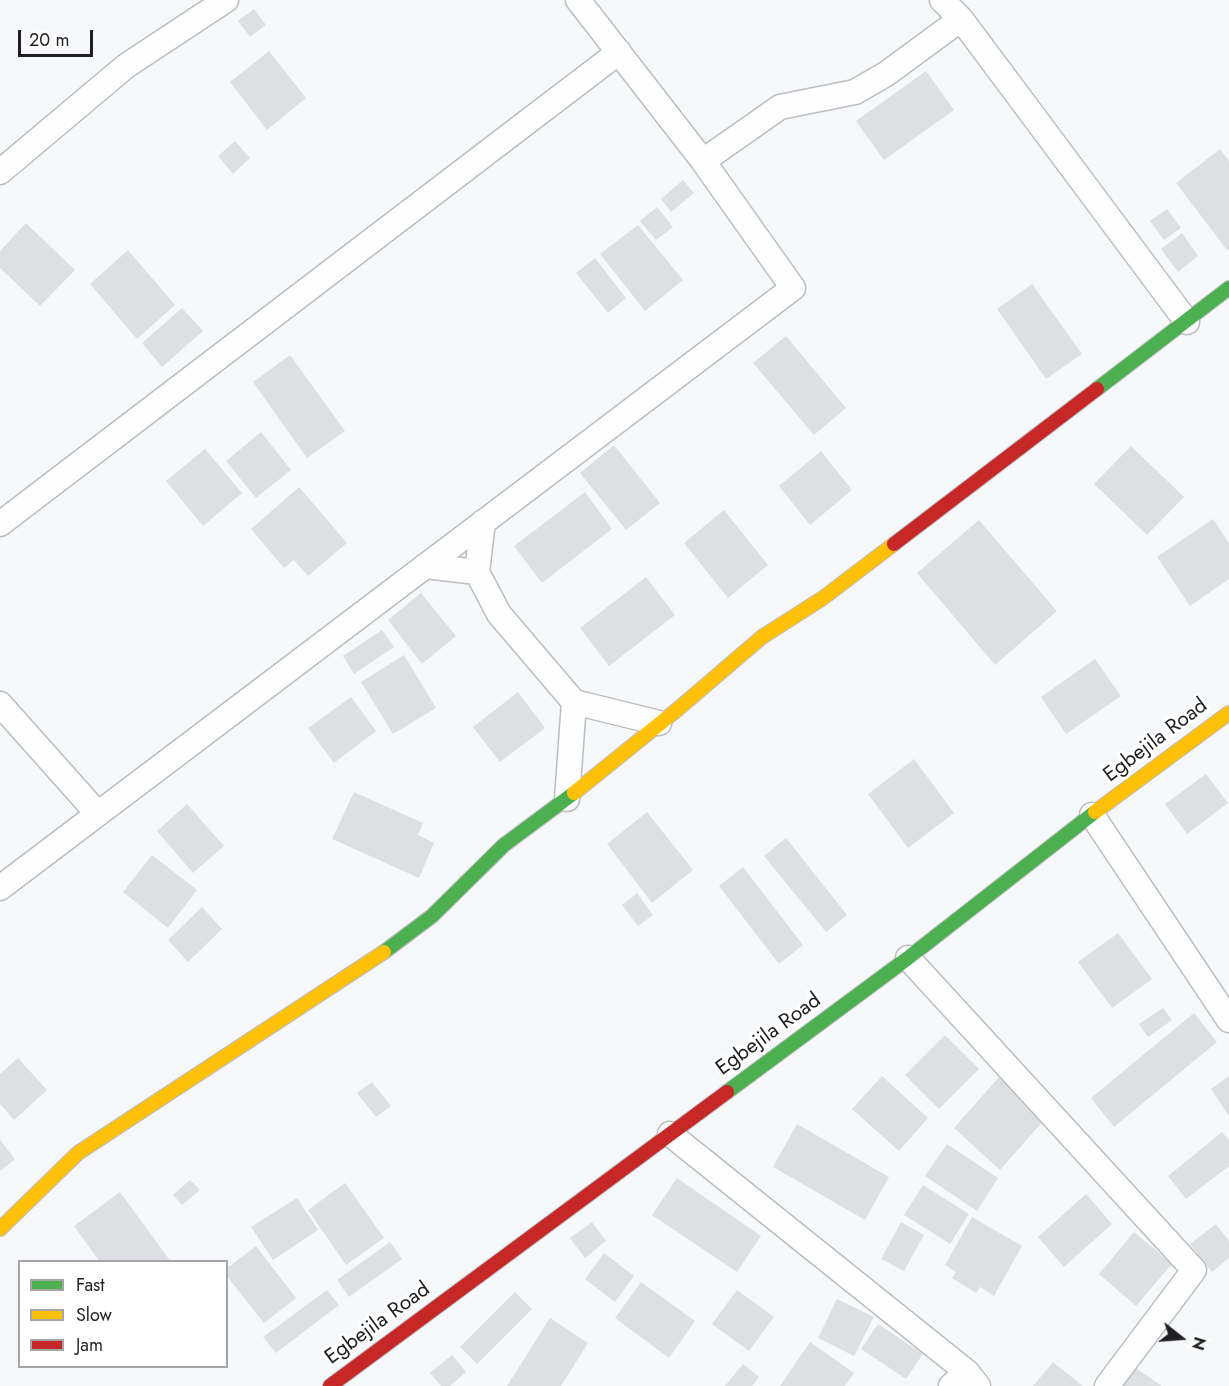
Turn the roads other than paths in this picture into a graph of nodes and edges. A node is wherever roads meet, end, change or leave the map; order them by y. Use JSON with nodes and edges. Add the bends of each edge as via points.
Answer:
{"nodes":[{"id":1,"x":226,"y":0,"type":"edge"},
{"id":2,"x":578,"y":0,"type":"edge"},
{"id":3,"x":942,"y":0,"type":"edge"},
{"id":4,"x":961,"y":19,"type":"junction"},
{"id":5,"x":619,"y":52,"type":"junction"},
{"id":6,"x":703,"y":161,"type":"junction"},
{"id":7,"x":0,"y":172,"type":"edge"},
{"id":8,"x":1229,"y":288,"type":"edge"},
{"id":9,"x":1187,"y":322,"type":"junction"},
{"id":10,"x":483,"y":522,"type":"junction"},
{"id":11,"x":0,"y":524,"type":"edge"},
{"id":12,"x":425,"y":566,"type":"junction"},
{"id":13,"x":477,"y":572,"type":"junction"},
{"id":14,"x":574,"y":702,"type":"junction"},
{"id":15,"x":0,"y":704,"type":"edge"},
{"id":16,"x":1229,"y":712,"type":"edge"},
{"id":17,"x":659,"y":723,"type":"junction"},
{"id":18,"x":567,"y":799,"type":"junction"},
{"id":19,"x":98,"y":814,"type":"junction"},
{"id":20,"x":1092,"y":815,"type":"junction"},
{"id":21,"x":0,"y":888,"type":"edge"},
{"id":22,"x":908,"y":958,"type":"junction"},
{"id":23,"x":1229,"y":1020,"type":"edge"},
{"id":24,"x":670,"y":1134,"type":"junction"},
{"id":25,"x":0,"y":1229,"type":"edge"},
{"id":26,"x":965,"y":1381,"type":"edge"},
{"id":27,"x":330,"y":1386,"type":"edge"},
{"id":28,"x":1107,"y":1386,"type":"edge"}],
"edges":[{"from":1,"to":7,"type":"street","via":[[126,66]]},
{"from":2,"to":5,"type":"street"},
{"from":3,"to":4,"type":"street"},
{"from":4,"to":6,"type":"street","via":[[855,92],[780,107]]},
{"from":4,"to":9,"type":"street"},
{"from":5,"to":6,"type":"street"},
{"from":5,"to":11,"type":"street"},
{"from":6,"to":10,"type":"street","via":[[793,288]]},
{"from":8,"to":9,"type":"street"},
{"from":9,"to":17,"type":"street","via":[[832,591],[762,637]]},
{"from":10,"to":12,"type":"street"},
{"from":10,"to":13,"type":"street"},
{"from":12,"to":13,"type":"street"},
{"from":12,"to":19,"type":"street"},
{"from":13,"to":14,"type":"street","via":[[500,614]]},
{"from":14,"to":17,"type":"street"},
{"from":14,"to":18,"type":"street"},
{"from":15,"to":19,"type":"street"},
{"from":16,"to":20,"type":"street","name":"Egbejila Road"},
{"from":17,"to":18,"type":"street"},
{"from":18,"to":25,"type":"street","via":[[504,845],[432,916],[386,950],[78,1153]]},
{"from":19,"to":21,"type":"street"},
{"from":20,"to":22,"type":"street","name":"Egbejila Road"},
{"from":20,"to":23,"type":"street"},
{"from":22,"to":24,"type":"street","name":"Egbejila Road"},
{"from":22,"to":28,"type":"street","via":[[1194,1270]]},
{"from":24,"to":26,"type":"street"},
{"from":24,"to":27,"type":"street","name":"Egbejila Road"}]}
